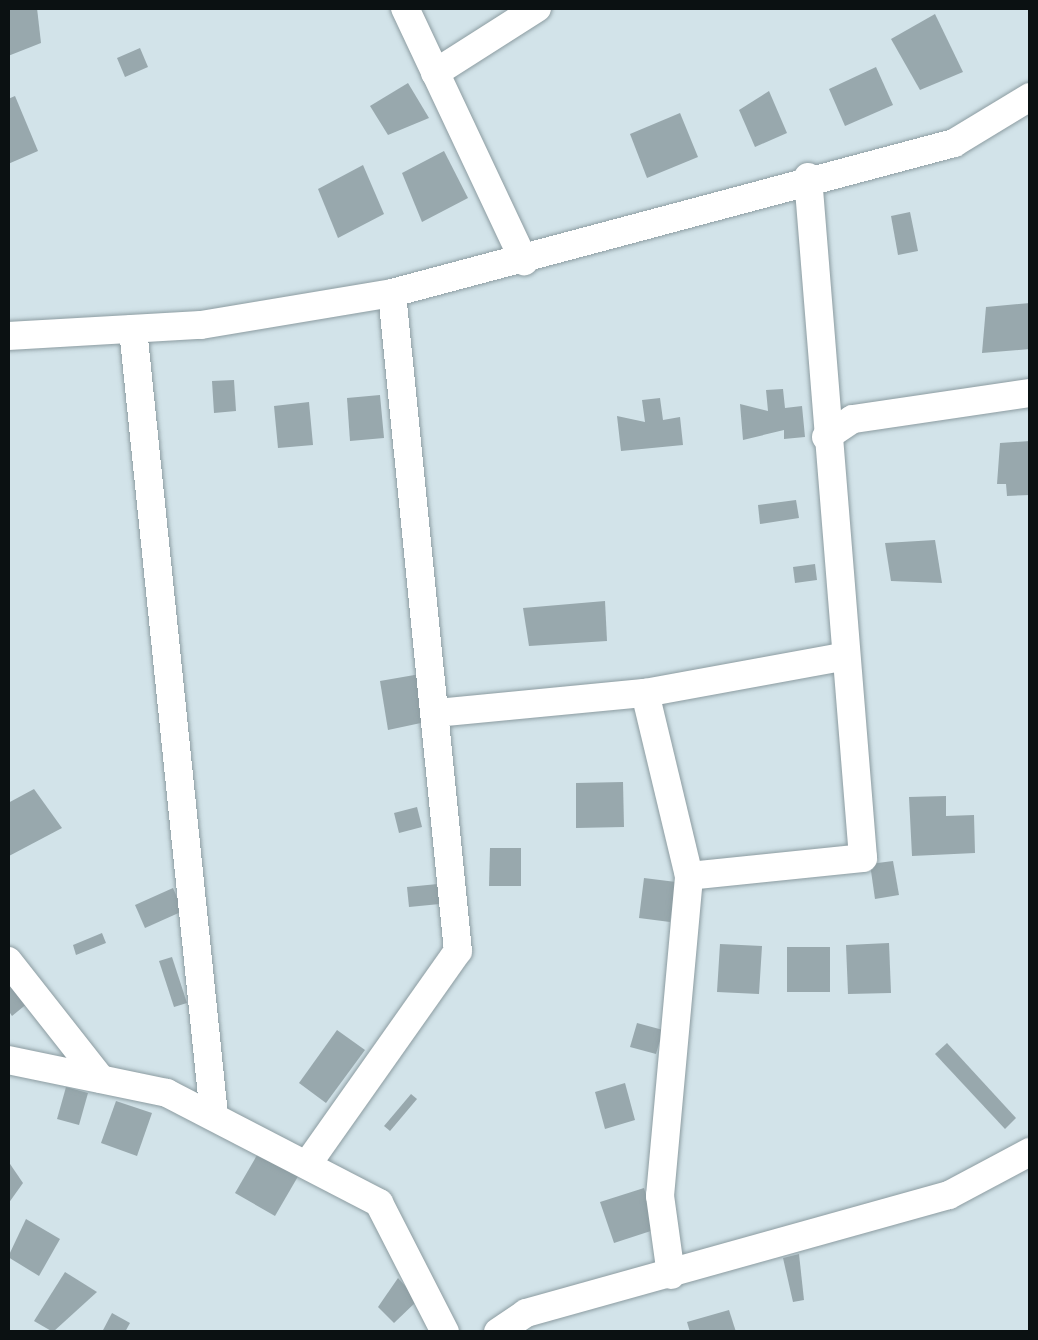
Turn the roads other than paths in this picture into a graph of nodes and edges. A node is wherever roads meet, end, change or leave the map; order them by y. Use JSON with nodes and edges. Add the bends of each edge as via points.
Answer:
{"nodes":[{"id":1,"x":405,"y":8,"type":"edge"},
{"id":2,"x":537,"y":8,"type":"edge"},
{"id":3,"x":436,"y":73,"type":"junction"},
{"id":4,"x":1030,"y":98,"type":"edge"},
{"id":5,"x":808,"y":177,"type":"junction"},
{"id":6,"x":524,"y":261,"type":"junction"},
{"id":7,"x":392,"y":293,"type":"junction"},
{"id":8,"x":133,"y":329,"type":"junction"},
{"id":9,"x":8,"y":336,"type":"edge"},
{"id":10,"x":1030,"y":393,"type":"edge"},
{"id":11,"x":826,"y":437,"type":"junction"},
{"id":12,"x":846,"y":656,"type":"junction"},
{"id":13,"x":646,"y":694,"type":"junction"},
{"id":14,"x":436,"y":714,"type":"junction"},
{"id":15,"x":689,"y":876,"type":"junction"},
{"id":16,"x":8,"y":961,"type":"edge"},
{"id":17,"x":8,"y":1060,"type":"edge"},
{"id":18,"x":100,"y":1079,"type":"junction"},
{"id":19,"x":214,"y":1116,"type":"junction"},
{"id":20,"x":1030,"y":1152,"type":"edge"},
{"id":21,"x":309,"y":1162,"type":"junction"},
{"id":22,"x":671,"y":1275,"type":"junction"},
{"id":23,"x":445,"y":1332,"type":"edge"},
{"id":24,"x":498,"y":1332,"type":"edge"}],
"edges":[{"from":1,"to":3,"type":"street"},
{"from":2,"to":3,"type":"street"},
{"from":3,"to":6,"type":"street"},
{"from":4,"to":5,"type":"street","via":[[954,143]]},
{"from":5,"to":6,"type":"street"},
{"from":5,"to":11,"type":"street"},
{"from":6,"to":7,"type":"street"},
{"from":7,"to":8,"type":"street"},
{"from":7,"to":14,"type":"street"},
{"from":8,"to":9,"type":"street"},
{"from":8,"to":19,"type":"street"},
{"from":10,"to":11,"type":"street","via":[[853,419]]},
{"from":11,"to":12,"type":"street"},
{"from":12,"to":13,"type":"street"},
{"from":12,"to":15,"type":"street","via":[[863,858]]},
{"from":13,"to":14,"type":"street"},
{"from":13,"to":15,"type":"street"},
{"from":14,"to":21,"type":"street","via":[[458,951]]},
{"from":15,"to":22,"type":"street","via":[[660,1196]]},
{"from":16,"to":18,"type":"street"},
{"from":17,"to":18,"type":"street"},
{"from":18,"to":19,"type":"street","via":[[167,1093]]},
{"from":19,"to":21,"type":"street"},
{"from":20,"to":22,"type":"street","via":[[949,1195]]},
{"from":21,"to":23,"type":"street","via":[[378,1203]]},
{"from":22,"to":24,"type":"street","via":[[526,1313]]}]}
